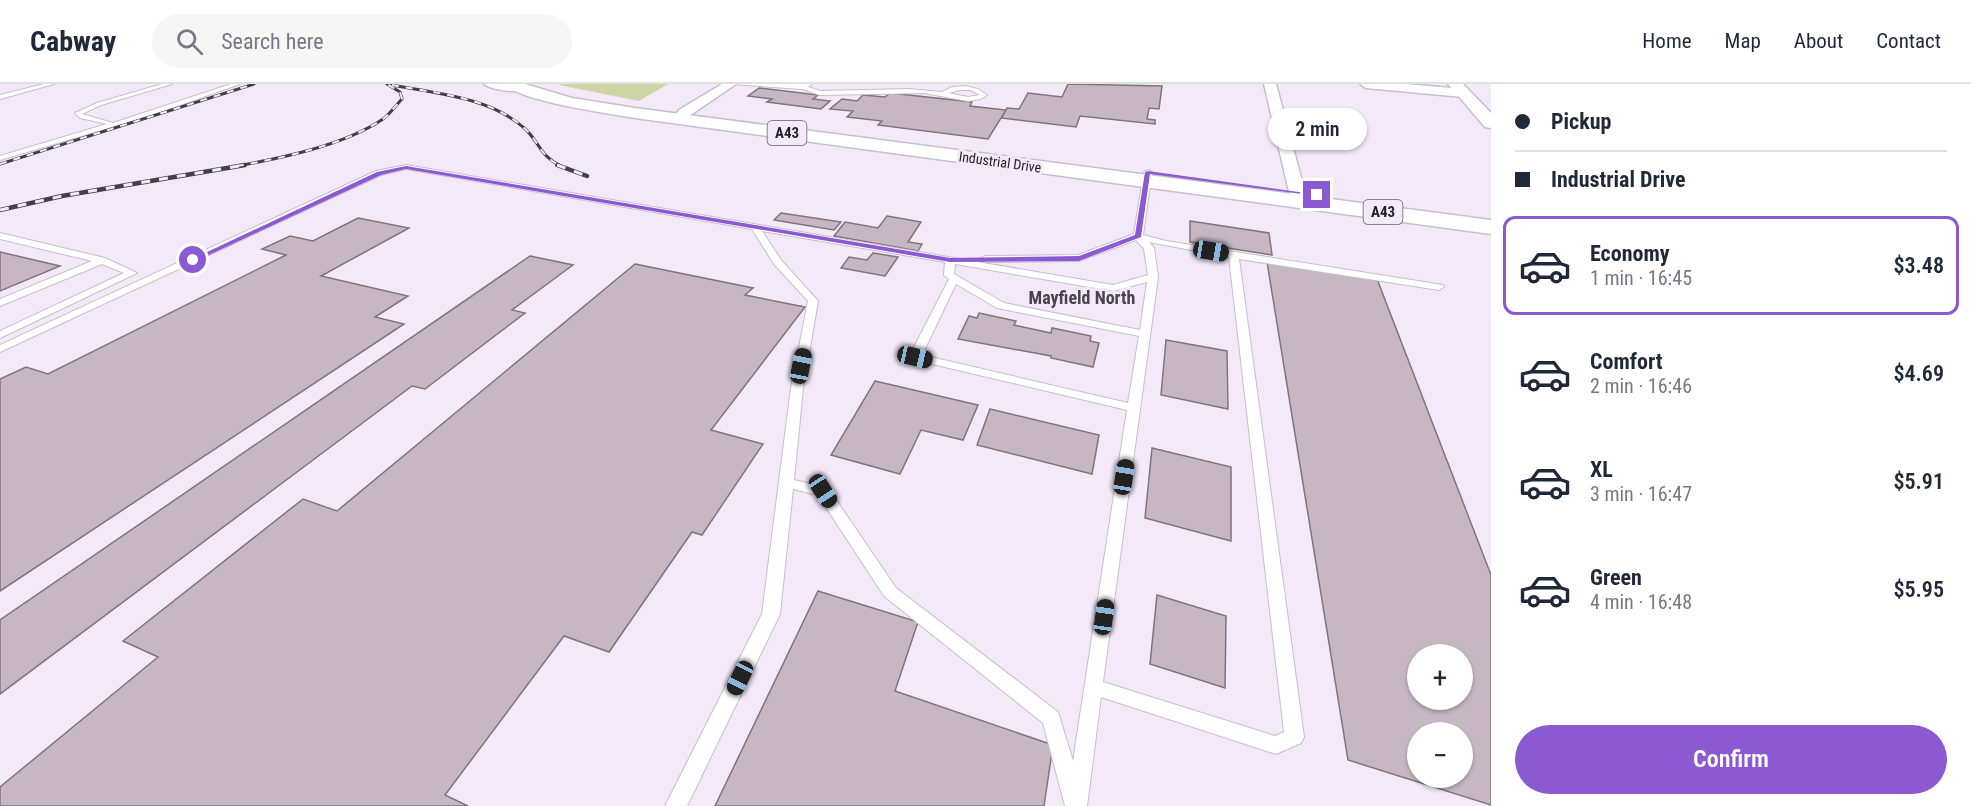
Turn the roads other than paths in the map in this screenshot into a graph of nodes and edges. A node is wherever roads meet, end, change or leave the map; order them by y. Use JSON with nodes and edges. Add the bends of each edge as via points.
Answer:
{"nodes":[{"id":1,"x":51,"y":84,"type":"edge"},
{"id":2,"x":169,"y":84,"type":"edge"},
{"id":3,"x":237,"y":84,"type":"edge"},
{"id":4,"x":490,"y":84,"type":"edge"},
{"id":5,"x":537,"y":84,"type":"edge"},
{"id":6,"x":732,"y":84,"type":"edge"},
{"id":7,"x":1270,"y":84,"type":"edge"},
{"id":8,"x":1366,"y":84,"type":"edge"},
{"id":9,"x":516,"y":86,"type":"edge"},
{"id":10,"x":807,"y":86,"type":"edge"},
{"id":11,"x":838,"y":88,"type":"edge"},
{"id":12,"x":991,"y":88,"type":"dead end"},
{"id":13,"x":1459,"y":89,"type":"edge"},
{"id":14,"x":979,"y":90,"type":"junction"},
{"id":15,"x":947,"y":92,"type":"junction"},
{"id":16,"x":0,"y":97,"type":"edge"},
{"id":17,"x":602,"y":104,"type":"junction"},
{"id":18,"x":684,"y":113,"type":"junction"},
{"id":19,"x":1491,"y":123,"type":"edge"},
{"id":20,"x":115,"y":124,"type":"junction"},
{"id":21,"x":0,"y":158,"type":"edge"},
{"id":22,"x":1147,"y":177,"type":"junction"},
{"id":23,"x":1297,"y":192,"type":"junction"},
{"id":24,"x":1491,"y":217,"type":"edge"},
{"id":25,"x":755,"y":227,"type":"junction"},
{"id":26,"x":1491,"y":227,"type":"edge"},
{"id":27,"x":0,"y":236,"type":"edge"},
{"id":28,"x":1138,"y":236,"type":"junction"},
{"id":29,"x":1234,"y":255,"type":"junction"},
{"id":30,"x":102,"y":260,"type":"junction"},
{"id":31,"x":950,"y":260,"type":"junction"},
{"id":32,"x":1154,"y":277,"type":"junction"},
{"id":33,"x":954,"y":278,"type":"junction"},
{"id":34,"x":1439,"y":286,"type":"dead end"},
{"id":35,"x":0,"y":303,"type":"edge"},
{"id":36,"x":1145,"y":334,"type":"junction"},
{"id":37,"x":0,"y":335,"type":"edge"},
{"id":38,"x":0,"y":349,"type":"edge"},
{"id":39,"x":1134,"y":408,"type":"junction"},
{"id":40,"x":786,"y":483,"type":"junction"},
{"id":41,"x":1094,"y":687,"type":"junction"},
{"id":42,"x":676,"y":806,"type":"edge"},
{"id":43,"x":1076,"y":806,"type":"edge"}],
"edges":[{"from":1,"to":16,"type":"lane"},
{"from":2,"to":20,"type":"lane","via":[[78,113]]},
{"from":3,"to":20,"type":"lane"},
{"from":4,"to":9,"type":"street"},
{"from":5,"to":17,"type":"main road","name":"Industrial Drive","number":"A43"},
{"from":6,"to":10,"type":"lane"},
{"from":6,"to":18,"type":"street"},
{"from":7,"to":23,"type":"street"},
{"from":8,"to":13,"type":"street"},
{"from":9,"to":17,"type":"main road","name":"Industrial Drive","number":"A43","via":[[545,96]]},
{"from":10,"to":11,"type":"lane","via":[[813,92]]},
{"from":11,"to":15,"type":"lane"},
{"from":12,"to":14,"type":"lane"},
{"from":13,"to":19,"type":"main road"},
{"from":14,"to":15,"type":"lane"},
{"from":14,"to":15,"type":"lane","via":[[982,97],[972,99]]},
{"from":17,"to":18,"type":"main road","name":"Industrial Drive","number":"A43"},
{"from":17,"to":22,"type":"main road","name":"Industrial Drive","number":"A43"},
{"from":18,"to":22,"type":"main road","name":"Industrial Drive","number":"A43"},
{"from":20,"to":21,"type":"lane"},
{"from":22,"to":23,"type":"main road","name":"Industrial Drive","number":"A43"},
{"from":22,"to":26,"type":"main road","name":"Industrial Drive","number":"A43"},
{"from":22,"to":28,"type":"lane"},
{"from":23,"to":24,"type":"main road","name":"Industrial Drive","number":"A43"},
{"from":25,"to":31,"type":"lane"},
{"from":25,"to":38,"type":"lane","via":[[406,167],[379,173]]},
{"from":25,"to":40,"type":"lane","via":[[777,262],[813,301],[797,388]]},
{"from":27,"to":30,"type":"lane"},
{"from":28,"to":29,"type":"lane"},
{"from":28,"to":31,"type":"lane","via":[[1079,258]]},
{"from":28,"to":32,"type":"lane","via":[[1149,248]]},
{"from":29,"to":34,"type":"lane"},
{"from":29,"to":41,"type":"lane","via":[[1294,737],[1276,745]]},
{"from":30,"to":35,"type":"lane"},
{"from":30,"to":37,"type":"lane","via":[[132,273]]},
{"from":31,"to":32,"type":"lane","via":[[1113,288]]},
{"from":31,"to":33,"type":"lane","via":[[949,275]]},
{"from":32,"to":36,"type":"lane"},
{"from":33,"to":36,"type":"lane","via":[[1001,306]]},
{"from":33,"to":39,"type":"lane","via":[[915,357]]},
{"from":36,"to":39,"type":"lane"},
{"from":39,"to":41,"type":"lane"},
{"from":40,"to":42,"type":"lane","via":[[771,614]]},
{"from":40,"to":43,"type":"lane","via":[[823,491],[890,592],[1051,718]]},
{"from":41,"to":43,"type":"lane"}]}
